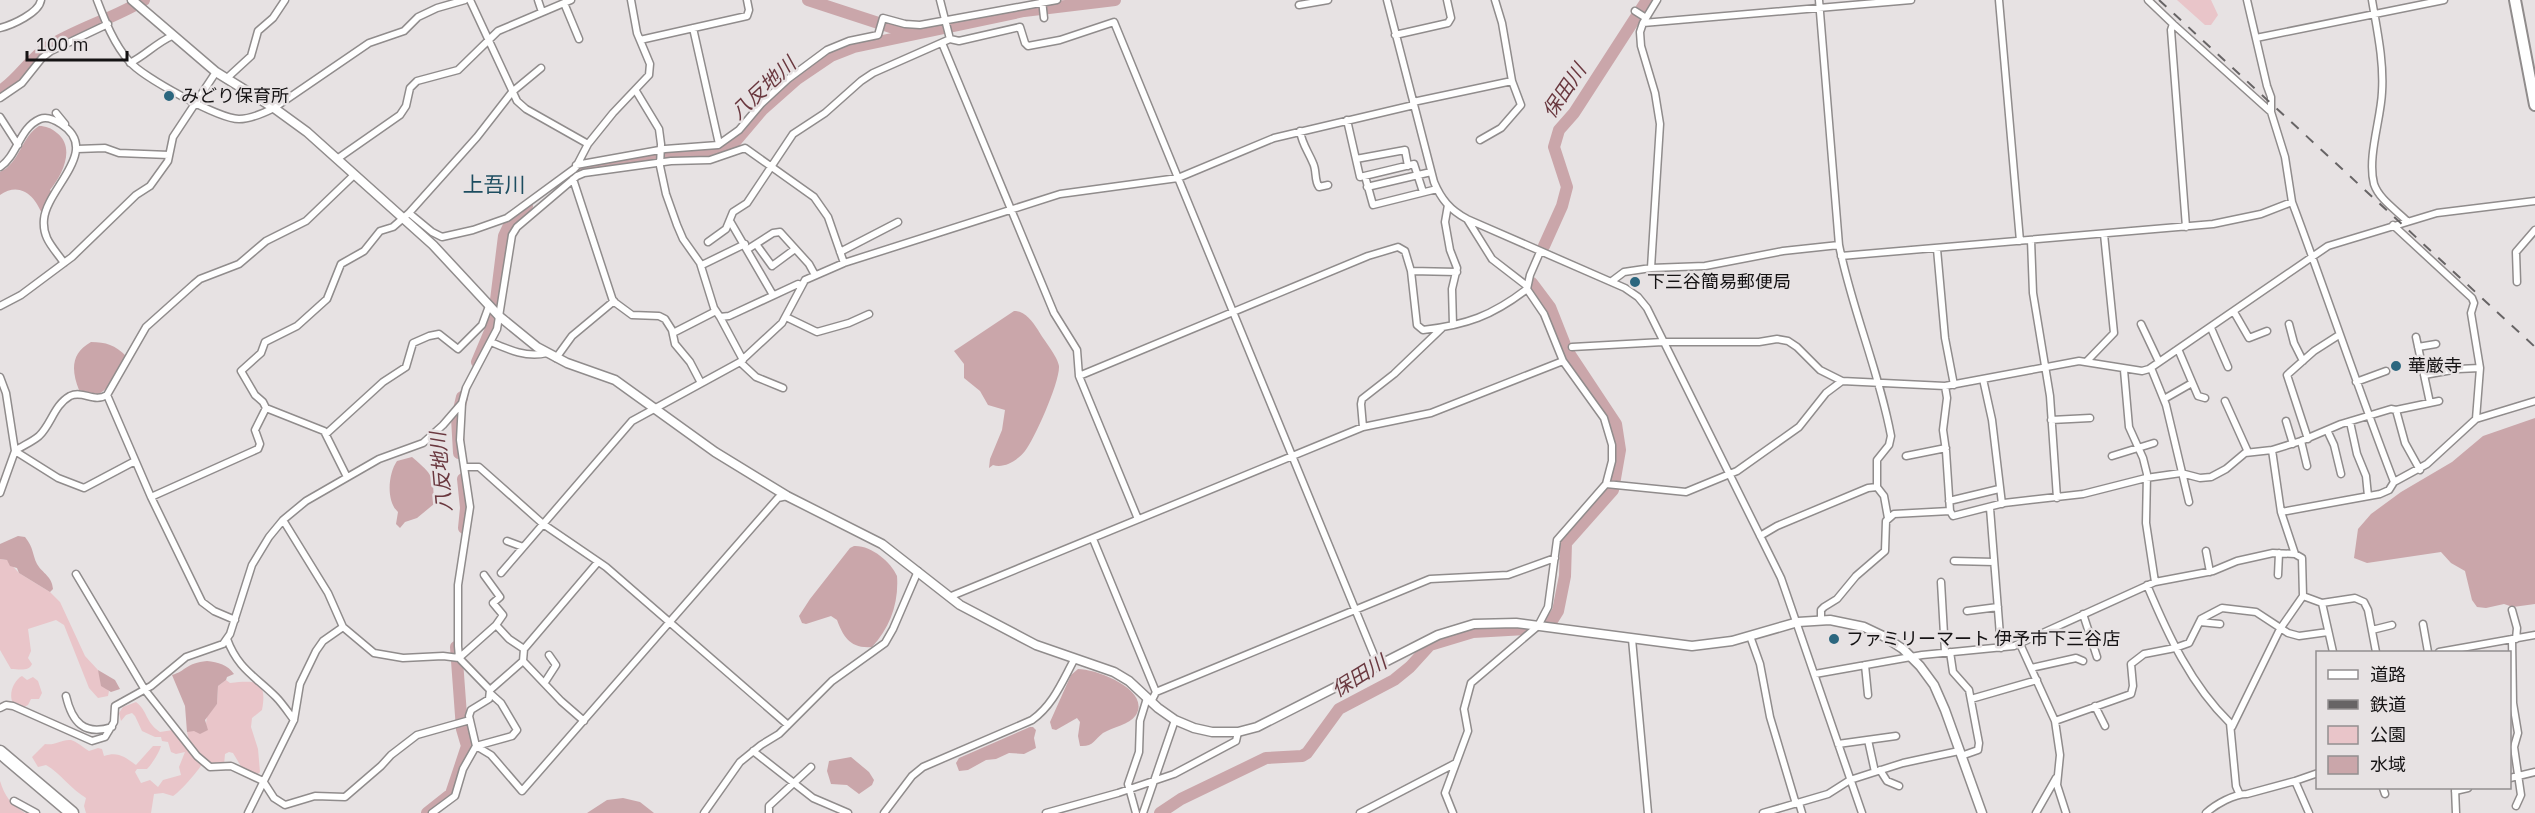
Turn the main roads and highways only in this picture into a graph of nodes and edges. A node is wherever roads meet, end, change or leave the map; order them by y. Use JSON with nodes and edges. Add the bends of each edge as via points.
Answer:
{"nodes":[{"id":1,"x":2515,"y":0,"type":"edge"},
{"id":2,"x":2535,"y":105,"type":"edge"},
{"id":3,"x":0,"y":752,"type":"edge"},
{"id":4,"x":72,"y":813,"type":"edge"}],
"edges":[{"from":1,"to":2,"type":"main road"},
{"from":3,"to":4,"type":"highway"}]}
